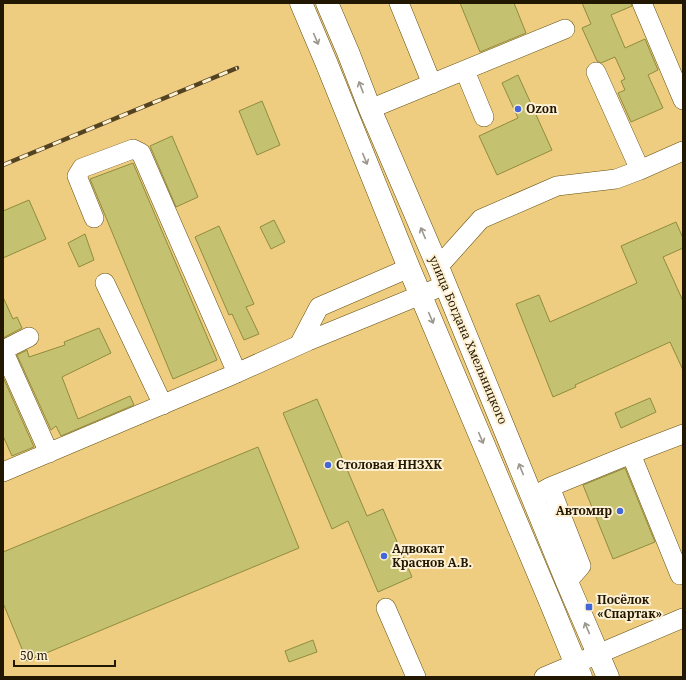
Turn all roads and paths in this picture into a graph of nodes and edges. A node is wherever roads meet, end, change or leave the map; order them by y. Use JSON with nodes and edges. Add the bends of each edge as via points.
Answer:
{"nodes":[{"id":1,"x":301,"y":3,"type":"edge"},
{"id":2,"x":327,"y":3,"type":"edge"},
{"id":3,"x":399,"y":3,"type":"edge"},
{"id":4,"x":642,"y":3,"type":"edge"},
{"id":5,"x":565,"y":29,"type":"dead end"},
{"id":6,"x":465,"y":71,"type":"junction"},
{"id":7,"x":596,"y":72,"type":"dead end"},
{"id":8,"x":432,"y":84,"type":"junction"},
{"id":9,"x":683,"y":100,"type":"edge"},
{"id":10,"x":370,"y":110,"type":"junction"},
{"id":11,"x":484,"y":117,"type":"dead end"},
{"id":12,"x":683,"y":151,"type":"edge"},
{"id":13,"x":640,"y":170,"type":"junction"},
{"id":14,"x":94,"y":218,"type":"dead end"},
{"id":15,"x":409,"y":268,"type":"junction"},
{"id":16,"x":441,"y":276,"type":"junction"},
{"id":17,"x":105,"y":283,"type":"dead end"},
{"id":18,"x":421,"y":296,"type":"junction"},
{"id":19,"x":29,"y":337,"type":"dead end"},
{"id":20,"x":299,"y":345,"type":"junction"},
{"id":21,"x":3,"y":350,"type":"edge"},
{"id":22,"x":238,"y":373,"type":"junction"},
{"id":23,"x":163,"y":405,"type":"junction"},
{"id":24,"x":683,"y":434,"type":"edge"},
{"id":25,"x":49,"y":453,"type":"junction"},
{"id":26,"x":630,"y":454,"type":"junction"},
{"id":27,"x":5,"y":467,"type":"edge"},
{"id":28,"x":541,"y":492,"type":"junction"},
{"id":29,"x":683,"y":574,"type":"edge"},
{"id":30,"x":386,"y":608,"type":"dead end"},
{"id":31,"x":683,"y":618,"type":"edge"},
{"id":32,"x":598,"y":654,"type":"junction"},
{"id":33,"x":578,"y":670,"type":"edge"},
{"id":34,"x":416,"y":677,"type":"edge"},
{"id":35,"x":544,"y":677,"type":"edge"},
{"id":36,"x":608,"y":677,"type":"edge"}],
"edges":[{"from":1,"to":15,"type":"highway","one_way":true},
{"from":10,"to":2,"type":"highway","name":"улица Богдана Хмельницкого","one_way":true},
{"from":3,"to":8,"type":"lane"},
{"from":4,"to":9,"type":"lane"},
{"from":5,"to":6,"type":"lane"},
{"from":6,"to":8,"type":"lane"},
{"from":6,"to":11,"type":"lane"},
{"from":7,"to":13,"type":"lane"},
{"from":8,"to":10,"type":"lane"},
{"from":16,"to":10,"type":"highway","name":"улица Богдана Хмельницкого","one_way":true},
{"from":12,"to":13,"type":"lane"},
{"from":13,"to":16,"type":"lane","via":[[616,179],[557,186],[481,219]]},
{"from":14,"to":22,"type":"lane","via":[[78,176],[82,168],[132,149],[141,153]]},
{"from":15,"to":18,"type":"highway"},
{"from":15,"to":20,"type":"lane","via":[[319,306]]},
{"from":16,"to":18,"type":"lane"},
{"from":28,"to":16,"type":"highway","name":"улица Богдана Хмельницкого","one_way":true},
{"from":17,"to":23,"type":"lane"},
{"from":18,"to":20,"type":"lane"},
{"from":18,"to":33,"type":"highway","one_way":true},
{"from":19,"to":21,"type":"lane"},
{"from":20,"to":22,"type":"lane"},
{"from":21,"to":25,"type":"lane"},
{"from":22,"to":23,"type":"lane"},
{"from":23,"to":25,"type":"lane"},
{"from":24,"to":26,"type":"lane"},
{"from":25,"to":27,"type":"lane"},
{"from":26,"to":28,"type":"lane"},
{"from":26,"to":29,"type":"lane","via":[[680,575]]},
{"from":32,"to":28,"type":"highway","name":"улица Богдана Хмельницкого","one_way":true,"via":[[567,582]]},
{"from":30,"to":34,"type":"lane"},
{"from":31,"to":32,"type":"lane"},
{"from":32,"to":33,"type":"lane"},
{"from":32,"to":36,"type":"highway","name":"улица Богдана Хмельницкого"},
{"from":33,"to":35,"type":"lane"}]}
